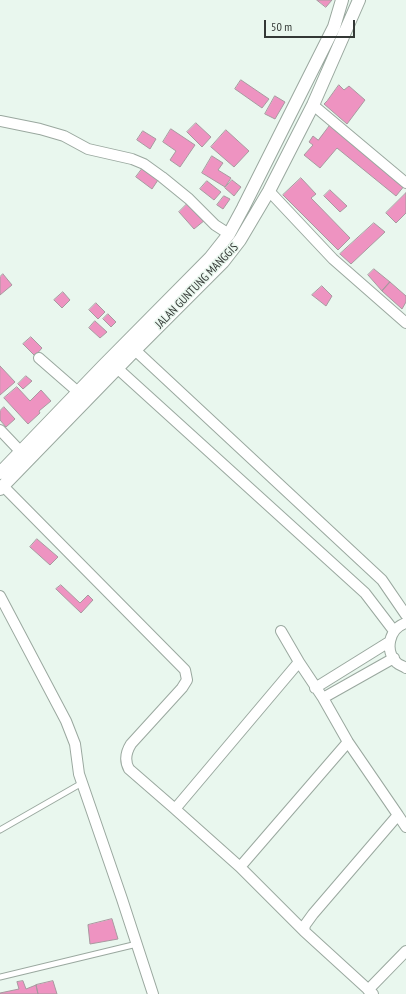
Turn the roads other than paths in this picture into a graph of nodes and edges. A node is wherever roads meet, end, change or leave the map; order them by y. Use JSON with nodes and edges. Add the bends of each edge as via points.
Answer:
{"nodes":[{"id":1,"x":342,"y":0,"type":"edge"},
{"id":2,"x":359,"y":0,"type":"edge"},
{"id":3,"x":313,"y":105,"type":"junction"},
{"id":4,"x":0,"y":121,"type":"edge"},
{"id":5,"x":406,"y":183,"type":"edge"},
{"id":6,"x":269,"y":191,"type":"junction"},
{"id":7,"x":229,"y":234,"type":"junction"},
{"id":8,"x":406,"y":323,"type":"edge"},
{"id":9,"x":135,"y":350,"type":"junction"},
{"id":10,"x":39,"y":358,"type":"dead end"},
{"id":11,"x":118,"y":368,"type":"junction"},
{"id":12,"x":78,"y":392,"type":"junction"},
{"id":13,"x":0,"y":430,"type":"edge"},
{"id":14,"x":20,"y":451,"type":"junction"},
{"id":15,"x":0,"y":473,"type":"edge"},
{"id":16,"x":2,"y":487,"type":"edge"},
{"id":17,"x":0,"y":596,"type":"edge"},
{"id":18,"x":406,"y":615,"type":"edge"},
{"id":19,"x":406,"y":623,"type":"edge"},
{"id":20,"x":281,"y":630,"type":"dead end"},
{"id":21,"x":394,"y":631,"type":"junction"},
{"id":22,"x":389,"y":642,"type":"junction"},
{"id":23,"x":394,"y":658,"type":"junction"},
{"id":24,"x":300,"y":662,"type":"junction"},
{"id":25,"x":406,"y":668,"type":"edge"},
{"id":26,"x":315,"y":688,"type":"junction"},
{"id":27,"x":323,"y":698,"type":"junction"},
{"id":28,"x":348,"y":742,"type":"junction"},
{"id":29,"x":82,"y":783,"type":"junction"},
{"id":30,"x":174,"y":809,"type":"junction"},
{"id":31,"x":398,"y":815,"type":"junction"},
{"id":32,"x":406,"y":827,"type":"edge"},
{"id":33,"x":0,"y":830,"type":"edge"},
{"id":34,"x":240,"y":867,"type":"junction"},
{"id":35,"x":304,"y":931,"type":"junction"},
{"id":36,"x":137,"y":944,"type":"junction"},
{"id":37,"x":406,"y":951,"type":"edge"},
{"id":38,"x":0,"y":977,"type":"edge"},
{"id":39,"x":371,"y":992,"type":"edge"},
{"id":40,"x":153,"y":994,"type":"edge"}],
"edges":[{"from":1,"to":7,"type":"street","name":"JALAN GUNTUNG MANGGIS","via":[[334,27]]},
{"from":2,"to":3,"type":"street","name":"JALAN GUNTUNG MANGGIS"},
{"from":3,"to":5,"type":"street"},
{"from":3,"to":6,"type":"street","name":"JALAN GUNTUNG MANGGIS"},
{"from":4,"to":7,"type":"street","via":[[58,134],[88,149],[144,164]]},
{"from":6,"to":8,"type":"street","via":[[333,259]]},
{"from":6,"to":9,"type":"street","name":"JALAN GUNTUNG MANGGIS","via":[[240,240],[223,262]]},
{"from":7,"to":12,"type":"street","name":"JALAN GUNTUNG MANGGIS","via":[[210,258]]},
{"from":9,"to":11,"type":"street","name":"JALAN GUNTUNG MANGGIS"},
{"from":9,"to":18,"type":"street","via":[[382,580]]},
{"from":10,"to":12,"type":"street"},
{"from":11,"to":16,"type":"street","name":"JALAN GUNTUNG MANGGIS"},
{"from":11,"to":21,"type":"street","via":[[365,592]]},
{"from":12,"to":14,"type":"street","name":"JALAN GUNTUNG MANGGIS"},
{"from":13,"to":14,"type":"street"},
{"from":14,"to":15,"type":"street","name":"JALAN GUNTUNG MANGGIS"},
{"from":16,"to":30,"type":"street","via":[[185,670],[187,680],[182,688],[131,744],[126,759],[129,769]]},
{"from":17,"to":29,"type":"street","via":[[66,721],[75,744]]},
{"from":19,"to":21,"type":"street"},
{"from":20,"to":24,"type":"street"},
{"from":21,"to":22,"type":"street"},
{"from":22,"to":23,"type":"street","via":[[390,653]]},
{"from":22,"to":26,"type":"street"},
{"from":23,"to":25,"type":"street"},
{"from":23,"to":27,"type":"street"},
{"from":24,"to":26,"type":"street"},
{"from":24,"to":30,"type":"street"},
{"from":26,"to":27,"type":"street"},
{"from":27,"to":28,"type":"street"},
{"from":28,"to":31,"type":"street"},
{"from":28,"to":34,"type":"street"},
{"from":29,"to":33,"type":"lane"},
{"from":29,"to":36,"type":"street"},
{"from":30,"to":34,"type":"street"},
{"from":31,"to":32,"type":"street"},
{"from":31,"to":35,"type":"street","via":[[313,914]]},
{"from":34,"to":35,"type":"street"},
{"from":35,"to":39,"type":"street"},
{"from":36,"to":38,"type":"lane"},
{"from":36,"to":40,"type":"street"},
{"from":37,"to":39,"type":"street"}]}
